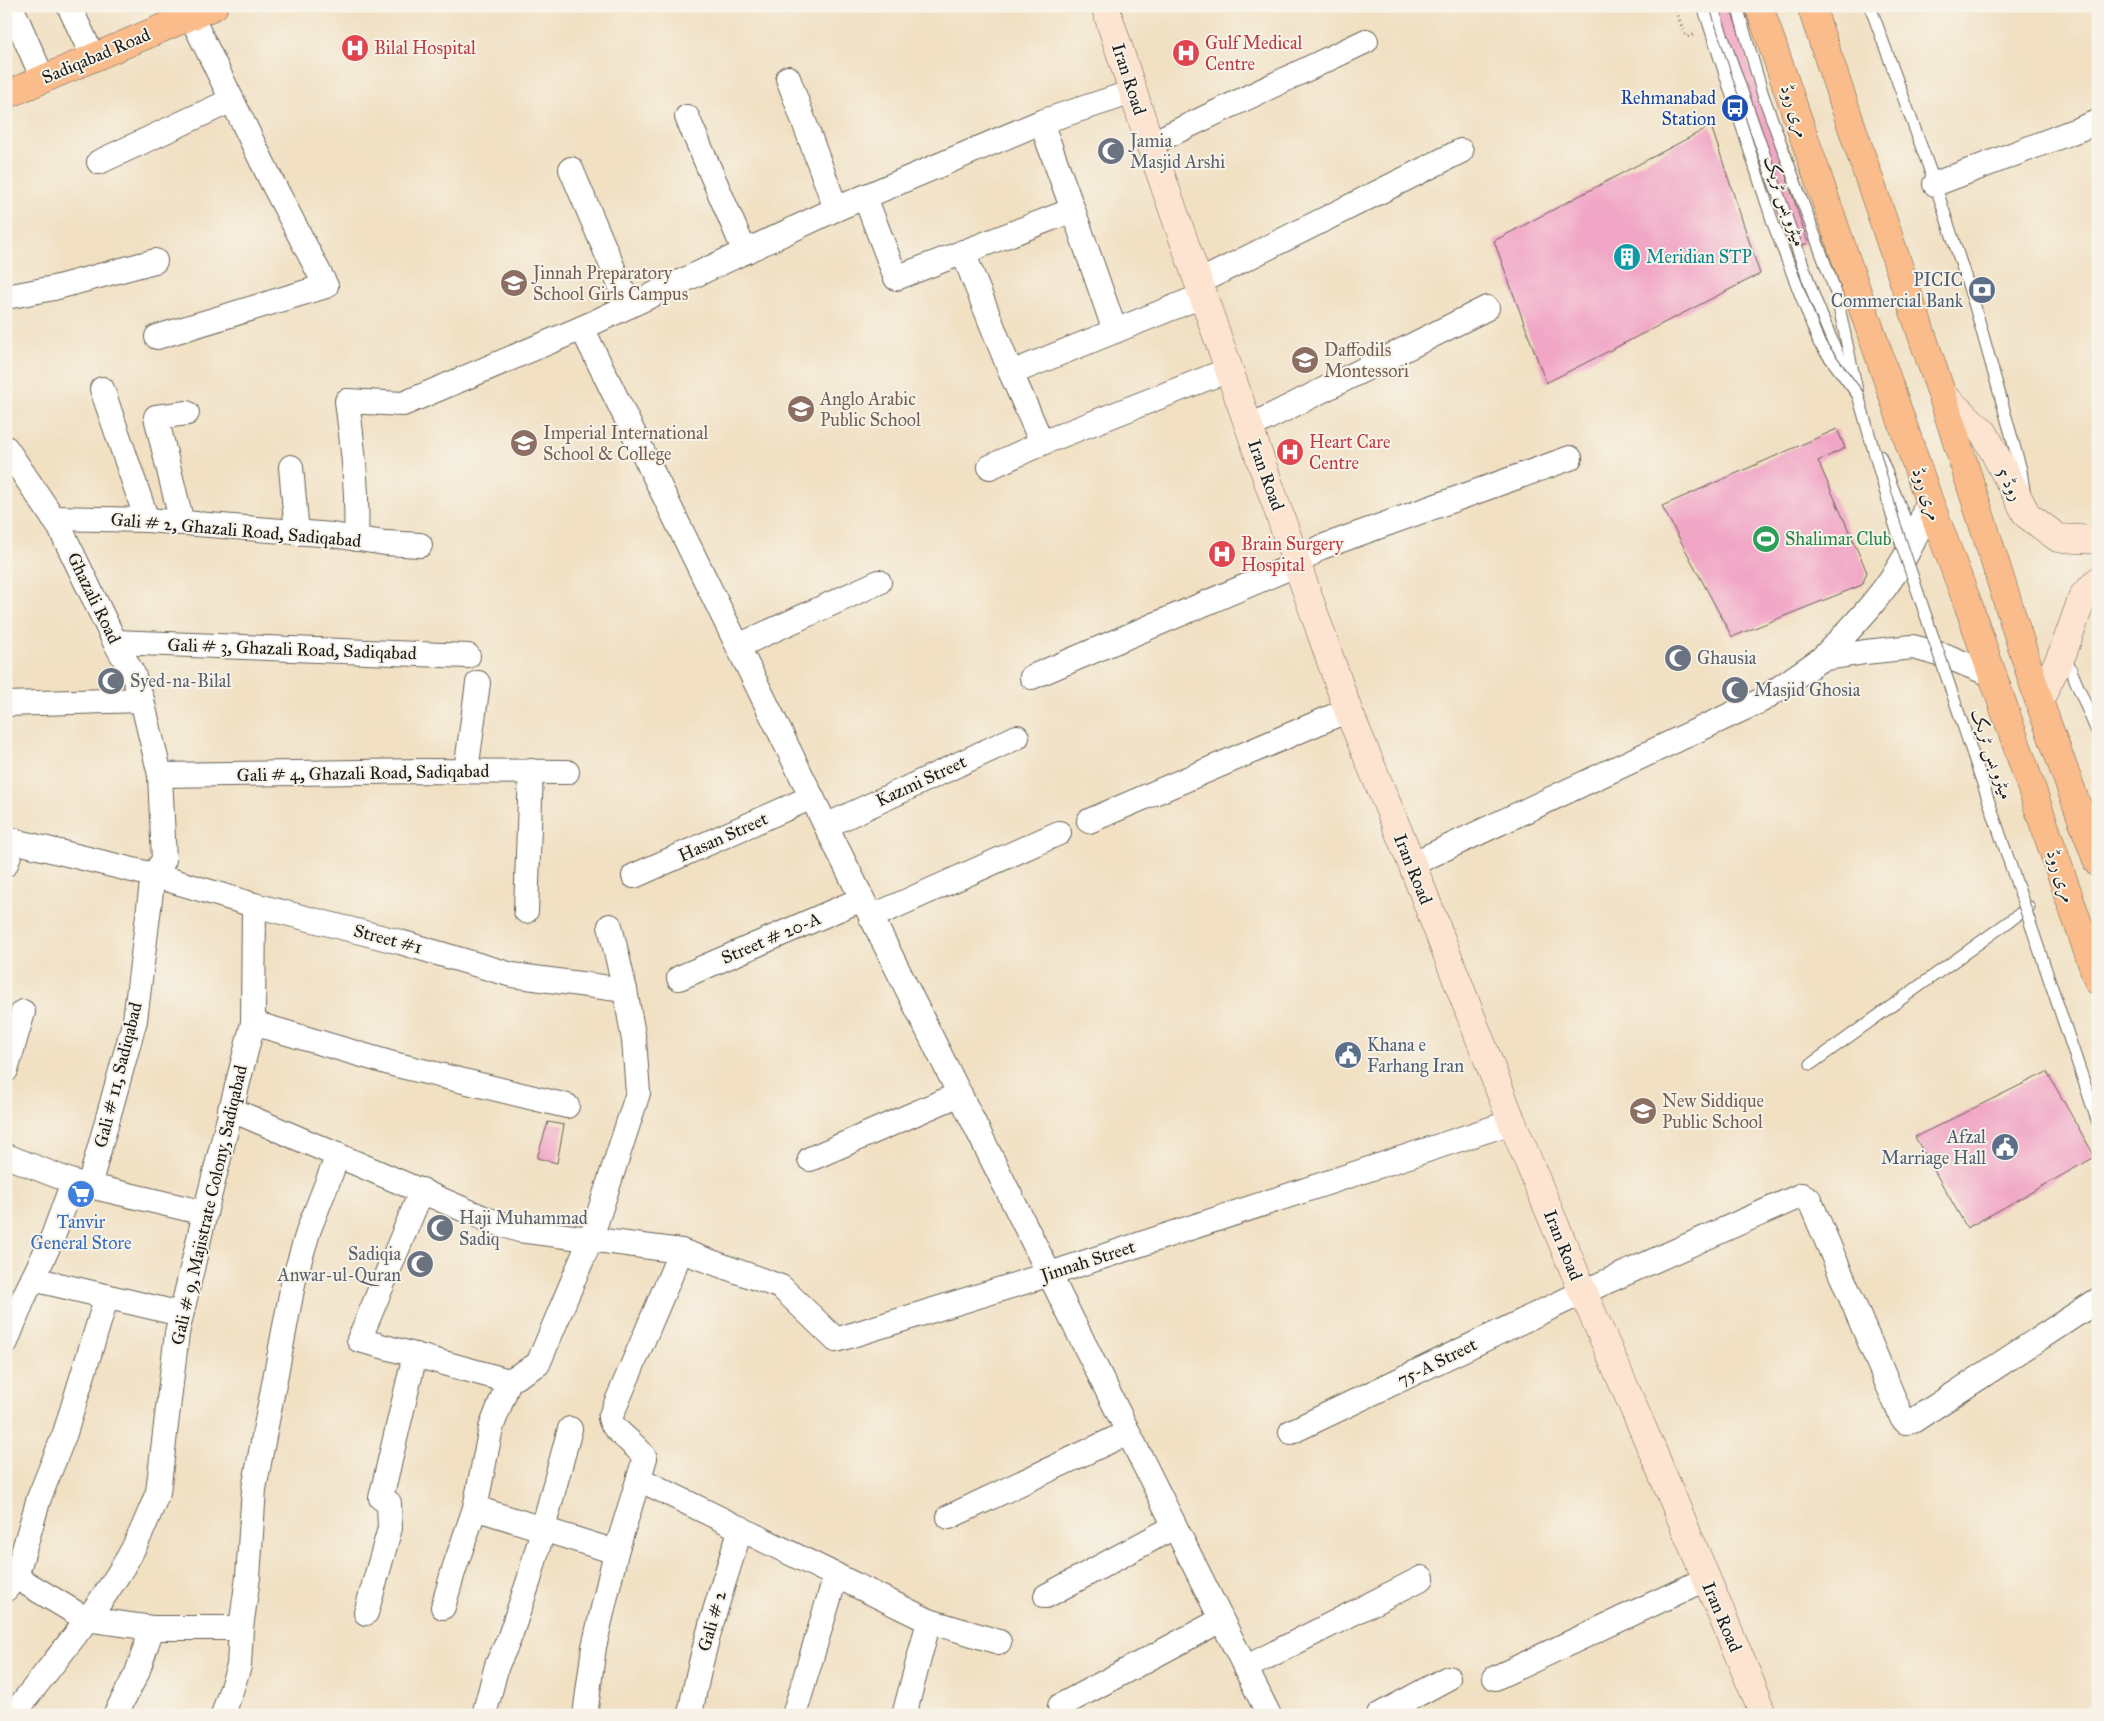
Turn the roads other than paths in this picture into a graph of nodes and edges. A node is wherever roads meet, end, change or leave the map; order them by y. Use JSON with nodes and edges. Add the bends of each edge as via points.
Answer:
{"nodes":[{"id":1,"x":11,"y":6,"type":"edge"},
{"id":2,"x":69,"y":6,"type":"edge"},
{"id":3,"x":1105,"y":6,"type":"edge"},
{"id":4,"x":1703,"y":6,"type":"edge"},
{"id":5,"x":1712,"y":6,"type":"edge"},
{"id":6,"x":1737,"y":6,"type":"edge"},
{"id":7,"x":1759,"y":6,"type":"edge"},
{"id":8,"x":1811,"y":6,"type":"edge"},
{"id":9,"x":1870,"y":6,"type":"edge"},
{"id":10,"x":203,"y":11,"type":"edge"},
{"id":11,"x":1366,"y":41,"type":"dead end"},
{"id":12,"x":92,"y":57,"type":"junction"},
{"id":13,"x":788,"y":78,"type":"dead end"},
{"id":14,"x":43,"y":79,"type":"junction"},
{"id":15,"x":1133,"y":92,"type":"junction"},
{"id":16,"x":6,"y":95,"type":"edge"},
{"id":17,"x":232,"y":100,"type":"junction"},
{"id":18,"x":687,"y":117,"type":"dead end"},
{"id":19,"x":1040,"y":122,"type":"junction"},
{"id":20,"x":2098,"y":122,"type":"edge"},
{"id":21,"x":1150,"y":144,"type":"junction"},
{"id":22,"x":1460,"y":151,"type":"dead end"},
{"id":23,"x":99,"y":162,"type":"dead end"},
{"id":24,"x":572,"y":169,"type":"dead end"},
{"id":25,"x":1935,"y":184,"type":"junction"},
{"id":26,"x":865,"y":197,"type":"junction"},
{"id":27,"x":836,"y":209,"type":"junction"},
{"id":28,"x":1073,"y":210,"type":"junction"},
{"id":29,"x":745,"y":252,"type":"junction"},
{"id":30,"x":963,"y":252,"type":"junction"},
{"id":31,"x":155,"y":261,"type":"dead end"},
{"id":32,"x":1202,"y":289,"type":"junction"},
{"id":33,"x":6,"y":297,"type":"edge"},
{"id":34,"x":629,"y":306,"type":"junction"},
{"id":35,"x":1487,"y":308,"type":"dead end"},
{"id":36,"x":582,"y":328,"type":"junction"},
{"id":37,"x":1115,"y":331,"type":"junction"},
{"id":38,"x":156,"y":337,"type":"dead end"},
{"id":39,"x":1228,"y":370,"type":"junction"},
{"id":40,"x":1012,"y":373,"type":"junction"},
{"id":41,"x":102,"y":389,"type":"dead end"},
{"id":42,"x":1858,"y":395,"type":"junction"},
{"id":43,"x":1942,"y":395,"type":"junction"},
{"id":44,"x":187,"y":412,"type":"dead end"},
{"id":45,"x":1249,"y":426,"type":"junction"},
{"id":46,"x":1042,"y":443,"type":"junction"},
{"id":47,"x":6,"y":448,"type":"edge"},
{"id":48,"x":1570,"y":458,"type":"dead end"},
{"id":49,"x":291,"y":467,"type":"dead end"},
{"id":50,"x":990,"y":467,"type":"dead end"},
{"id":51,"x":1928,"y":498,"type":"junction"},
{"id":52,"x":2026,"y":514,"type":"junction"},
{"id":53,"x":53,"y":518,"type":"junction"},
{"id":54,"x":147,"y":520,"type":"junction"},
{"id":55,"x":182,"y":523,"type":"junction"},
{"id":56,"x":297,"y":533,"type":"junction"},
{"id":57,"x":356,"y":539,"type":"junction"},
{"id":58,"x":1914,"y":540,"type":"junction"},
{"id":59,"x":2098,"y":540,"type":"edge"},
{"id":60,"x":420,"y":545,"type":"dead end"},
{"id":61,"x":1298,"y":564,"type":"junction"},
{"id":62,"x":2098,"y":581,"type":"edge"},
{"id":63,"x":879,"y":582,"type":"dead end"},
{"id":64,"x":115,"y":642,"type":"junction"},
{"id":65,"x":738,"y":646,"type":"junction"},
{"id":66,"x":2063,"y":652,"type":"junction"},
{"id":67,"x":468,"y":656,"type":"dead end"},
{"id":68,"x":1822,"y":659,"type":"junction"},
{"id":69,"x":1992,"y":675,"type":"junction"},
{"id":70,"x":1032,"y":677,"type":"dead end"},
{"id":71,"x":478,"y":683,"type":"dead end"},
{"id":72,"x":142,"y":700,"type":"junction"},
{"id":73,"x":2039,"y":701,"type":"junction"},
{"id":74,"x":6,"y":704,"type":"edge"},
{"id":75,"x":1348,"y":710,"type":"junction"},
{"id":76,"x":2098,"y":734,"type":"edge"},
{"id":77,"x":1017,"y":737,"type":"dead end"},
{"id":78,"x":466,"y":771,"type":"junction"},
{"id":79,"x":531,"y":772,"type":"junction"},
{"id":80,"x":567,"y":772,"type":"dead end"},
{"id":81,"x":160,"y":775,"type":"junction"},
{"id":82,"x":812,"y":797,"type":"junction"},
{"id":83,"x":1089,"y":820,"type":"dead end"},
{"id":84,"x":826,"y":826,"type":"junction"},
{"id":85,"x":1059,"y":833,"type":"dead end"},
{"id":86,"x":10,"y":840,"type":"edge"},
{"id":87,"x":2098,"y":863,"type":"edge"},
{"id":88,"x":6,"y":864,"type":"edge"},
{"id":89,"x":1412,"y":864,"type":"junction"},
{"id":90,"x":154,"y":875,"type":"junction"},
{"id":91,"x":634,"y":876,"type":"dead end"},
{"id":92,"x":254,"y":905,"type":"junction"},
{"id":93,"x":2029,"y":907,"type":"dead end"},
{"id":94,"x":866,"y":908,"type":"junction"},
{"id":95,"x":526,"y":911,"type":"dead end"},
{"id":96,"x":610,"y":926,"type":"dead end"},
{"id":97,"x":679,"y":978,"type":"dead end"},
{"id":98,"x":2098,"y":981,"type":"edge"},
{"id":99,"x":625,"y":990,"type":"junction"},
{"id":100,"x":23,"y":1012,"type":"dead end"},
{"id":101,"x":253,"y":1023,"type":"junction"},
{"id":102,"x":1811,"y":1064,"type":"dead end"},
{"id":103,"x":6,"y":1069,"type":"edge"},
{"id":104,"x":960,"y":1094,"type":"junction"},
{"id":105,"x":567,"y":1106,"type":"dead end"},
{"id":106,"x":230,"y":1109,"type":"junction"},
{"id":107,"x":1512,"y":1122,"type":"junction"},
{"id":108,"x":2098,"y":1123,"type":"edge"},
{"id":109,"x":338,"y":1155,"type":"junction"},
{"id":110,"x":6,"y":1156,"type":"edge"},
{"id":111,"x":810,"y":1158,"type":"dead end"},
{"id":112,"x":81,"y":1184,"type":"junction"},
{"id":113,"x":422,"y":1190,"type":"junction"},
{"id":114,"x":205,"y":1213,"type":"junction"},
{"id":115,"x":591,"y":1238,"type":"junction"},
{"id":116,"x":682,"y":1251,"type":"junction"},
{"id":117,"x":1050,"y":1274,"type":"junction"},
{"id":118,"x":33,"y":1279,"type":"junction"},
{"id":119,"x":1583,"y":1292,"type":"junction"},
{"id":120,"x":107,"y":1296,"type":"junction"},
{"id":121,"x":2098,"y":1300,"type":"edge"},
{"id":122,"x":181,"y":1314,"type":"junction"},
{"id":123,"x":6,"y":1342,"type":"edge"},
{"id":124,"x":415,"y":1355,"type":"junction"},
{"id":125,"x":509,"y":1381,"type":"junction"},
{"id":126,"x":570,"y":1429,"type":"dead end"},
{"id":127,"x":1291,"y":1432,"type":"dead end"},
{"id":128,"x":1127,"y":1433,"type":"junction"},
{"id":129,"x":639,"y":1479,"type":"junction"},
{"id":130,"x":475,"y":1508,"type":"junction"},
{"id":131,"x":949,"y":1517,"type":"dead end"},
{"id":132,"x":1174,"y":1527,"type":"junction"},
{"id":133,"x":741,"y":1528,"type":"junction"},
{"id":134,"x":542,"y":1530,"type":"junction"},
{"id":135,"x":616,"y":1552,"type":"junction"},
{"id":136,"x":836,"y":1575,"type":"junction"},
{"id":137,"x":1422,"y":1578,"type":"dead end"},
{"id":138,"x":1706,"y":1579,"type":"junction"},
{"id":139,"x":11,"y":1583,"type":"edge"},
{"id":140,"x":1046,"y":1596,"type":"dead end"},
{"id":141,"x":443,"y":1607,"type":"dead end"},
{"id":142,"x":366,"y":1613,"type":"dead end"},
{"id":143,"x":86,"y":1619,"type":"junction"},
{"id":144,"x":1221,"y":1620,"type":"junction"},
{"id":145,"x":929,"y":1621,"type":"junction"},
{"id":146,"x":152,"y":1628,"type":"junction"},
{"id":147,"x":241,"y":1628,"type":"junction"},
{"id":148,"x":999,"y":1642,"type":"dead end"},
{"id":149,"x":1245,"y":1668,"type":"junction"},
{"id":150,"x":1448,"y":1678,"type":"dead end"},
{"id":151,"x":1495,"y":1678,"type":"dead end"},
{"id":152,"x":1060,"y":1706,"type":"dead end"},
{"id":153,"x":909,"y":1713,"type":"edge"},
{"id":154,"x":118,"y":1714,"type":"edge"},
{"id":155,"x":13,"y":1715,"type":"edge"},
{"id":156,"x":223,"y":1715,"type":"edge"},
{"id":157,"x":484,"y":1715,"type":"edge"},
{"id":158,"x":585,"y":1715,"type":"edge"},
{"id":159,"x":690,"y":1715,"type":"edge"},
{"id":160,"x":794,"y":1715,"type":"edge"},
{"id":161,"x":1269,"y":1715,"type":"edge"},
{"id":162,"x":1379,"y":1715,"type":"edge"},
{"id":163,"x":1764,"y":1715,"type":"edge"}],
"edges":[{"from":1,"to":14,"type":"street"},
{"from":2,"to":12,"type":"street"},
{"from":3,"to":15,"type":"main road","name":"Iran Road"},
{"from":4,"to":42,"type":"lane","name":"میٹرو بس ٹریک","bridge":true,"via":[[1774,226],[1819,343]]},
{"from":5,"to":58,"type":"lane","via":[[1815,300]]},
{"from":6,"to":42,"type":"lane","name":"میٹرو بس ٹریک","via":[[1763,95],[1836,293]]},
{"from":7,"to":51,"type":"main road","name":"مری روڈ"},
{"from":8,"to":43,"type":"main road"},
{"from":9,"to":25,"type":"lane"},
{"from":10,"to":12,"type":"main road","name":"Sadiqabad Road"},
{"from":10,"to":17,"type":"street"},
{"from":11,"to":21,"type":"street"},
{"from":12,"to":14,"type":"main road","name":"Sadiqabad Road"},
{"from":13,"to":27,"type":"street"},
{"from":14,"to":16,"type":"main road","name":"Sadiqabad Road"},
{"from":15,"to":19,"type":"street"},
{"from":15,"to":21,"type":"main road","name":"Iran Road"},
{"from":17,"to":23,"type":"street"},
{"from":17,"to":38,"type":"street","via":[[326,286]]},
{"from":18,"to":29,"type":"street"},
{"from":19,"to":26,"type":"street"},
{"from":19,"to":28,"type":"street"},
{"from":20,"to":25,"type":"street"},
{"from":21,"to":32,"type":"main road","name":"Iran Road"},
{"from":22,"to":32,"type":"street"},
{"from":24,"to":34,"type":"street"},
{"from":25,"to":52,"type":"lane","via":[[1974,303],[2022,470]]},
{"from":26,"to":27,"type":"street"},
{"from":26,"to":30,"type":"street","via":[[896,278]]},
{"from":27,"to":29,"type":"street"},
{"from":28,"to":30,"type":"street"},
{"from":28,"to":37,"type":"street"},
{"from":29,"to":34,"type":"street"},
{"from":30,"to":40,"type":"street"},
{"from":31,"to":33,"type":"street","via":[[54,288]]},
{"from":32,"to":37,"type":"street"},
{"from":32,"to":39,"type":"main road","name":"Iran Road"},
{"from":34,"to":36,"type":"street"},
{"from":35,"to":45,"type":"street"},
{"from":36,"to":57,"type":"street","via":[[403,404],[347,401],[355,462]]},
{"from":36,"to":65,"type":"street"},
{"from":37,"to":40,"type":"street"},
{"from":39,"to":45,"type":"main road","name":"Iran Road"},
{"from":39,"to":46,"type":"street"},
{"from":40,"to":46,"type":"street"},
{"from":41,"to":54,"type":"street"},
{"from":42,"to":108,"type":"lane","name":"میٹرو بس ٹریک","bridge":true,"via":[[1894,522]]},
{"from":43,"to":52,"type":"main road","name":"روڈ 5","via":[[1984,433]]},
{"from":43,"to":73,"type":"main road"},
{"from":44,"to":55,"type":"street","via":[[156,417]]},
{"from":45,"to":61,"type":"main road","name":"Iran Road"},
{"from":46,"to":50,"type":"street"},
{"from":47,"to":53,"type":"street","name":"Ghazali Road"},
{"from":48,"to":61,"type":"street","via":[[1318,548]]},
{"from":49,"to":56,"type":"street"},
{"from":51,"to":58,"type":"street"},
{"from":51,"to":69,"type":"main road","name":"مری روڈ"},
{"from":52,"to":59,"type":"main road","name":"روڈ 5","via":[[2058,538]]},
{"from":53,"to":54,"type":"street","name":"Gali # 2, Ghazali Road, Sadiqabad"},
{"from":53,"to":64,"type":"street","name":"Ghazali Road"},
{"from":54,"to":55,"type":"street","name":"Gali # 2, Ghazali Road, Sadiqabad"},
{"from":55,"to":56,"type":"street","name":"Gali # 2, Ghazali Road, Sadiqabad"},
{"from":56,"to":57,"type":"street","name":"Gali # 2, Ghazali Road, Sadiqabad"},
{"from":57,"to":60,"type":"street","name":"Gali # 2, Ghazali Road, Sadiqabad"},
{"from":58,"to":68,"type":"street","via":[[1892,580]]},
{"from":61,"to":70,"type":"street"},
{"from":61,"to":75,"type":"main road","name":"Iran Road"},
{"from":62,"to":66,"type":"main road","via":[[2083,596]]},
{"from":63,"to":65,"type":"street"},
{"from":64,"to":67,"type":"street","name":"Gali # 3, Ghazali Road, Sadiqabad"},
{"from":64,"to":72,"type":"street","name":"Ghazali Road","via":[[133,674]]},
{"from":65,"to":82,"type":"street"},
{"from":66,"to":73,"type":"main road"},
{"from":66,"to":76,"type":"lane"},
{"from":68,"to":69,"type":"street","via":[[1913,647],[1946,656]]},
{"from":68,"to":89,"type":"street","via":[[1762,700]]},
{"from":69,"to":98,"type":"main road","name":"مری روڈ"},
{"from":71,"to":78,"type":"street"},
{"from":72,"to":74,"type":"street"},
{"from":72,"to":81,"type":"street","name":"Ghazali Road"},
{"from":73,"to":87,"type":"main road"},
{"from":75,"to":83,"type":"street"},
{"from":75,"to":89,"type":"main road","name":"Iran Road"},
{"from":77,"to":84,"type":"street","name":"Kazmi Street"},
{"from":78,"to":79,"type":"street","name":"Gali # 4, Ghazali Road, Sadiqabad"},
{"from":78,"to":81,"type":"street","name":"Gali # 4, Ghazali Road, Sadiqabad"},
{"from":79,"to":80,"type":"street","name":"Gali # 4, Ghazali Road, Sadiqabad"},
{"from":79,"to":95,"type":"street"},
{"from":81,"to":90,"type":"street","name":"Ghazali Road","via":[[164,860]]},
{"from":82,"to":84,"type":"street"},
{"from":82,"to":91,"type":"street","name":"Hasan Street"},
{"from":84,"to":94,"type":"street"},
{"from":85,"to":94,"type":"street","name":"Street # 20-A"},
{"from":86,"to":88,"type":"street"},
{"from":86,"to":90,"type":"street","name":"Street #1"},
{"from":89,"to":107,"type":"main road","name":"Iran Road"},
{"from":90,"to":92,"type":"street","name":"Street #1"},
{"from":90,"to":112,"type":"street","name":"Gali # 11, Sadiqabad","via":[[135,1020]]},
{"from":92,"to":99,"type":"street","name":"Street #1","via":[[400,942],[512,975]]},
{"from":92,"to":101,"type":"street","name":"Gali # 9, Majistrate Colony, Sadiqabad"},
{"from":93,"to":102,"type":"lane"},
{"from":94,"to":97,"type":"street","name":"Street # 20-A"},
{"from":94,"to":104,"type":"street"},
{"from":96,"to":99,"type":"street"},
{"from":99,"to":115,"type":"street","via":[[634,1040],[638,1093]]},
{"from":100,"to":103,"type":"street"},
{"from":101,"to":105,"type":"street","via":[[393,1064]]},
{"from":101,"to":106,"type":"street","name":"Gali # 9, Majistrate Colony, Sadiqabad"},
{"from":104,"to":111,"type":"street"},
{"from":104,"to":117,"type":"street"},
{"from":106,"to":109,"type":"street"},
{"from":106,"to":114,"type":"street","name":"Gali # 9, Majistrate Colony, Sadiqabad"},
{"from":107,"to":117,"type":"street","name":"Jinnah Street"},
{"from":107,"to":119,"type":"main road","name":"Iran Road"},
{"from":109,"to":113,"type":"street"},
{"from":109,"to":147,"type":"street","via":[[309,1229],[294,1280],[254,1489]]},
{"from":110,"to":112,"type":"street"},
{"from":112,"to":114,"type":"street"},
{"from":112,"to":118,"type":"street","name":"Gali # 11, Sadiqabad"},
{"from":113,"to":115,"type":"street","via":[[519,1230]]},
{"from":113,"to":124,"type":"street","via":[[359,1340]]},
{"from":114,"to":122,"type":"street","name":"Gali # 9, Majistrate Colony, Sadiqabad"},
{"from":115,"to":116,"type":"street"},
{"from":115,"to":125,"type":"street","via":[[538,1364]]},
{"from":116,"to":117,"type":"street","name":"Jinnah Street","via":[[781,1287],[836,1340]]},
{"from":116,"to":129,"type":"street","via":[[610,1418],[610,1422],[645,1458]]},
{"from":117,"to":128,"type":"street"},
{"from":118,"to":120,"type":"street"},
{"from":118,"to":123,"type":"street","name":"Gali # 11, Sadiqabad"},
{"from":119,"to":121,"type":"street","name":"75-A Street","via":[[1802,1195],[1806,1196],[1906,1422],[1913,1421]]},
{"from":119,"to":127,"type":"street","name":"75-A Street"},
{"from":119,"to":138,"type":"main road","name":"Iran Road"},
{"from":120,"to":122,"type":"street"},
{"from":120,"to":139,"type":"street","via":[[65,1433]]},
{"from":122,"to":143,"type":"street","name":"Gali # 9, Majistrate Colony, Sadiqabad","via":[[158,1492],[125,1564]]},
{"from":124,"to":125,"type":"street"},
{"from":124,"to":142,"type":"street","via":[[381,1498],[389,1503],[390,1528]]},
{"from":125,"to":130,"type":"street","via":[[491,1428]]},
{"from":126,"to":134,"type":"street"},
{"from":128,"to":131,"type":"street"},
{"from":128,"to":132,"type":"street"},
{"from":129,"to":133,"type":"street"},
{"from":129,"to":135,"type":"street"},
{"from":130,"to":134,"type":"street"},
{"from":130,"to":141,"type":"street"},
{"from":132,"to":140,"type":"street"},
{"from":132,"to":144,"type":"street"},
{"from":133,"to":136,"type":"street"},
{"from":133,"to":159,"type":"street","name":"Gali # 2","via":[[710,1623]]},
{"from":134,"to":135,"type":"street"},
{"from":134,"to":157,"type":"street","via":[[509,1639],[497,1665]]},
{"from":135,"to":158,"type":"street","via":[[594,1647]]},
{"from":136,"to":145,"type":"street"},
{"from":136,"to":160,"type":"street"},
{"from":137,"to":149,"type":"street"},
{"from":138,"to":151,"type":"street"},
{"from":138,"to":163,"type":"main road","name":"Iran Road"},
{"from":139,"to":143,"type":"street"},
{"from":143,"to":146,"type":"street"},
{"from":143,"to":155,"type":"street","name":"Gali # 9, Majistrate Colony, Sadiqabad"},
{"from":144,"to":149,"type":"street"},
{"from":144,"to":152,"type":"street"},
{"from":145,"to":148,"type":"street"},
{"from":145,"to":153,"type":"street"},
{"from":146,"to":147,"type":"street"},
{"from":146,"to":154,"type":"street","via":[[137,1673]]},
{"from":147,"to":156,"type":"street","via":[[239,1666]]},
{"from":149,"to":161,"type":"street"},
{"from":150,"to":162,"type":"street"}]}
